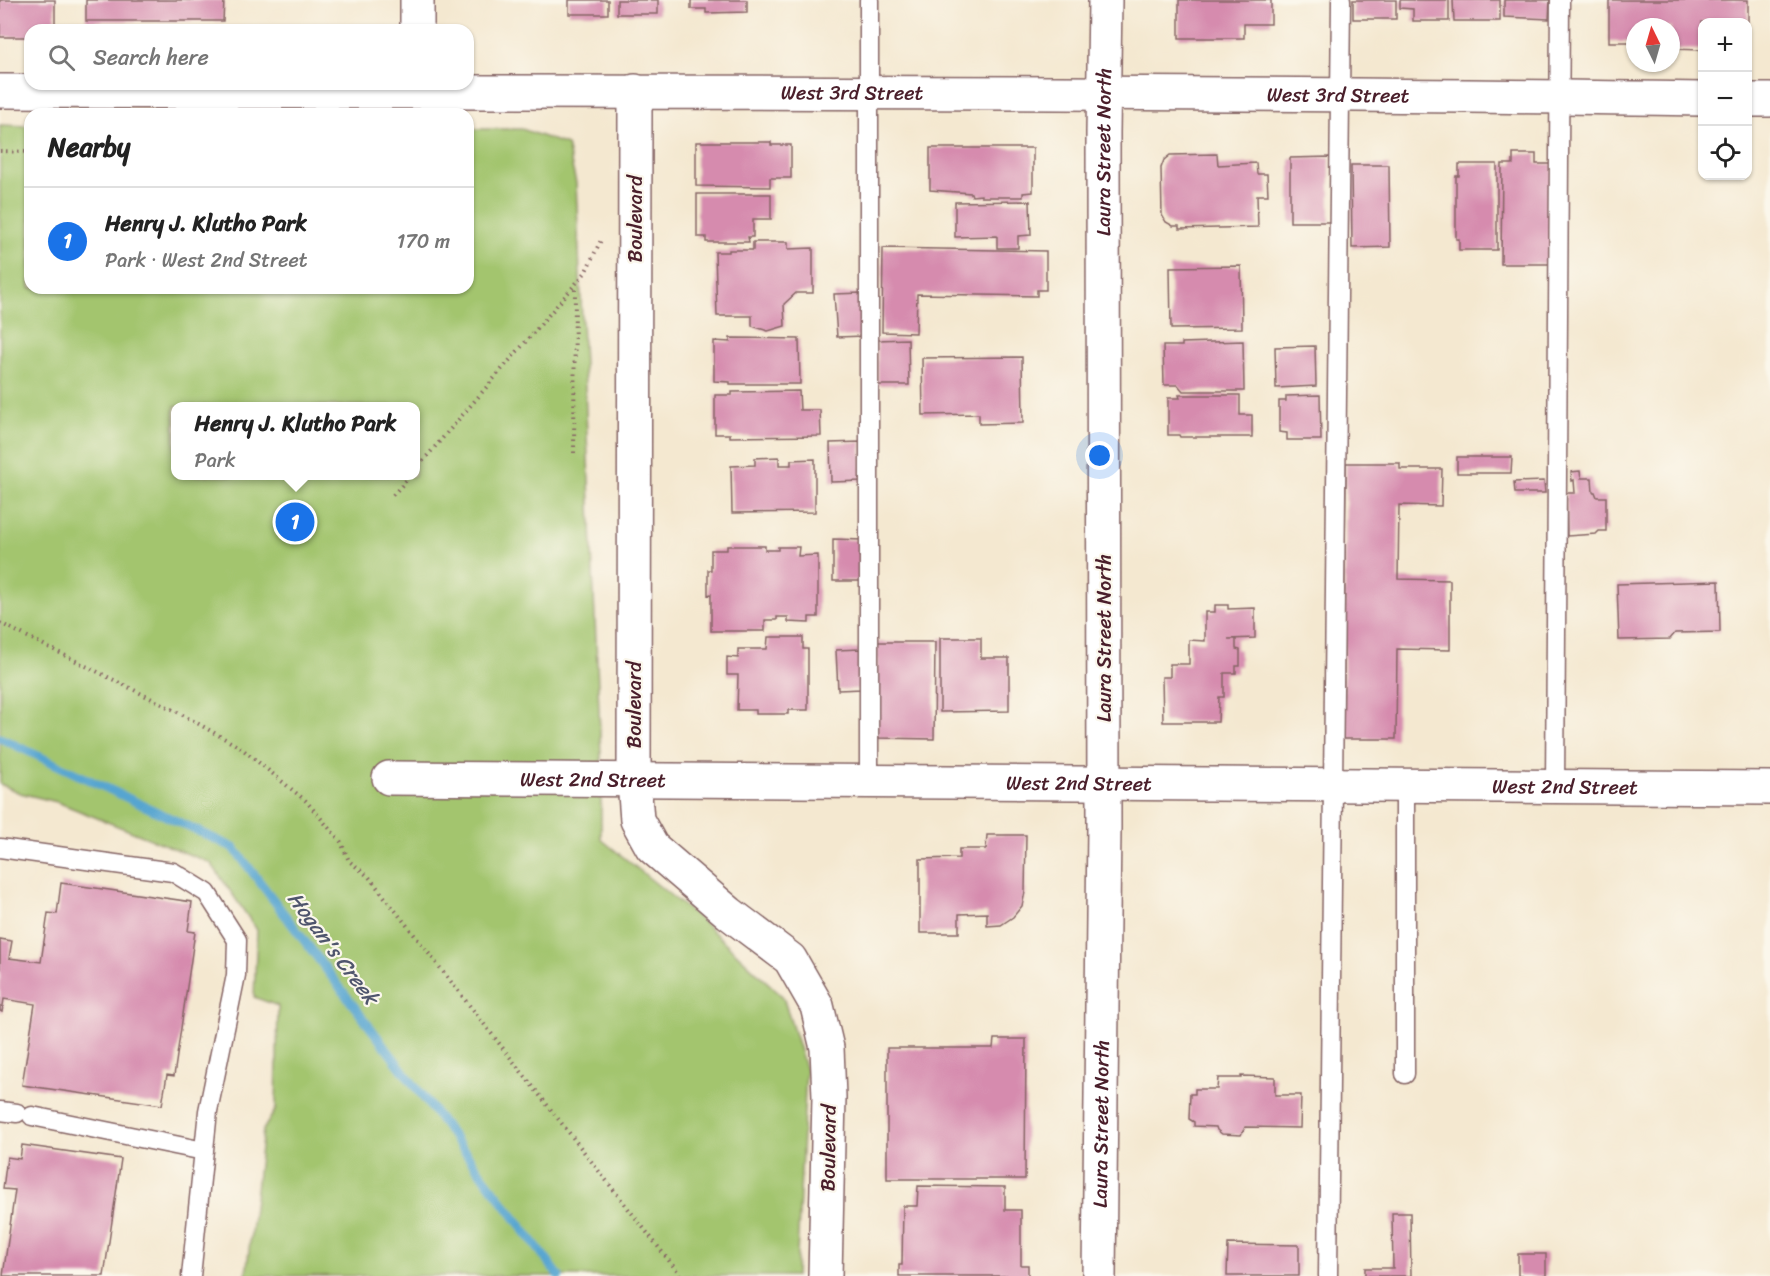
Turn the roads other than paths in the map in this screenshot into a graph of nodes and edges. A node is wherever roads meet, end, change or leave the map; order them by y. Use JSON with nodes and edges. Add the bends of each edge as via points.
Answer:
{"nodes":[{"id":1,"x":417,"y":0,"type":"edge"},
{"id":2,"x":869,"y":0,"type":"edge"},
{"id":3,"x":1105,"y":0,"type":"edge"},
{"id":4,"x":1341,"y":0,"type":"edge"},
{"id":5,"x":1560,"y":0,"type":"edge"},
{"id":6,"x":417,"y":24,"type":"edge"},
{"id":7,"x":474,"y":89,"type":"edge"},
{"id":8,"x":0,"y":90,"type":"edge"},
{"id":9,"x":24,"y":90,"type":"edge"},
{"id":10,"x":635,"y":91,"type":"junction"},
{"id":11,"x":868,"y":92,"type":"junction"},
{"id":12,"x":1103,"y":94,"type":"junction"},
{"id":13,"x":1340,"y":95,"type":"junction"},
{"id":14,"x":1558,"y":97,"type":"junction"},
{"id":15,"x":1698,"y":99,"type":"edge"},
{"id":16,"x":1752,"y":100,"type":"edge"},
{"id":17,"x":1770,"y":100,"type":"edge"},
{"id":18,"x":389,"y":778,"type":"dead end"},
{"id":19,"x":634,"y":781,"type":"junction"},
{"id":20,"x":869,"y":782,"type":"junction"},
{"id":21,"x":1104,"y":783,"type":"junction"},
{"id":22,"x":1332,"y":785,"type":"junction"},
{"id":23,"x":1405,"y":785,"type":"junction"},
{"id":24,"x":1555,"y":787,"type":"junction"},
{"id":25,"x":1770,"y":788,"type":"edge"},
{"id":26,"x":0,"y":849,"type":"edge"},
{"id":27,"x":1405,"y":1074,"type":"dead end"},
{"id":28,"x":16,"y":1113,"type":"edge"},
{"id":29,"x":204,"y":1151,"type":"junction"},
{"id":30,"x":191,"y":1276,"type":"edge"},
{"id":31,"x":825,"y":1276,"type":"edge"},
{"id":32,"x":1099,"y":1276,"type":"edge"},
{"id":33,"x":1328,"y":1276,"type":"edge"}],
"edges":[{"from":1,"to":6,"type":"street"},
{"from":2,"to":11,"type":"lane"},
{"from":3,"to":12,"type":"street","name":"Laura Street North"},
{"from":4,"to":13,"type":"lane"},
{"from":5,"to":14,"type":"lane"},
{"from":7,"to":10,"type":"street","name":"West 3rd Street"},
{"from":8,"to":9,"type":"street","name":"West 3rd Street"},
{"from":10,"to":11,"type":"street","name":"West 3rd Street"},
{"from":10,"to":19,"type":"street","name":"Boulevard"},
{"from":11,"to":12,"type":"street","name":"West 3rd Street"},
{"from":11,"to":20,"type":"lane"},
{"from":12,"to":13,"type":"street","name":"West 3rd Street"},
{"from":12,"to":21,"type":"street","name":"Laura Street North"},
{"from":13,"to":14,"type":"street","name":"West 3rd Street"},
{"from":13,"to":22,"type":"lane"},
{"from":14,"to":15,"type":"street","name":"West 3rd Street"},
{"from":14,"to":24,"type":"lane"},
{"from":16,"to":17,"type":"street"},
{"from":18,"to":19,"type":"street","name":"West 2nd Street"},
{"from":19,"to":20,"type":"street","name":"West 2nd Street"},
{"from":19,"to":31,"type":"street","name":"Boulevard","via":[[638,820],[652,846],[729,913],[790,959],[818,1006],[827,1048],[829,1097]]},
{"from":20,"to":21,"type":"street","name":"West 2nd Street"},
{"from":21,"to":22,"type":"street","name":"West 2nd Street"},
{"from":21,"to":32,"type":"street","name":"Laura Street North"},
{"from":22,"to":23,"type":"street","name":"West 2nd Street"},
{"from":22,"to":33,"type":"lane"},
{"from":23,"to":24,"type":"street","name":"West 2nd Street"},
{"from":23,"to":27,"type":"lane"},
{"from":24,"to":25,"type":"street","name":"West 2nd Street"},
{"from":26,"to":29,"type":"lane","via":[[173,872],[207,893],[237,939],[236,975],[208,1111]]},
{"from":28,"to":29,"type":"lane"},
{"from":29,"to":30,"type":"lane"}]}
